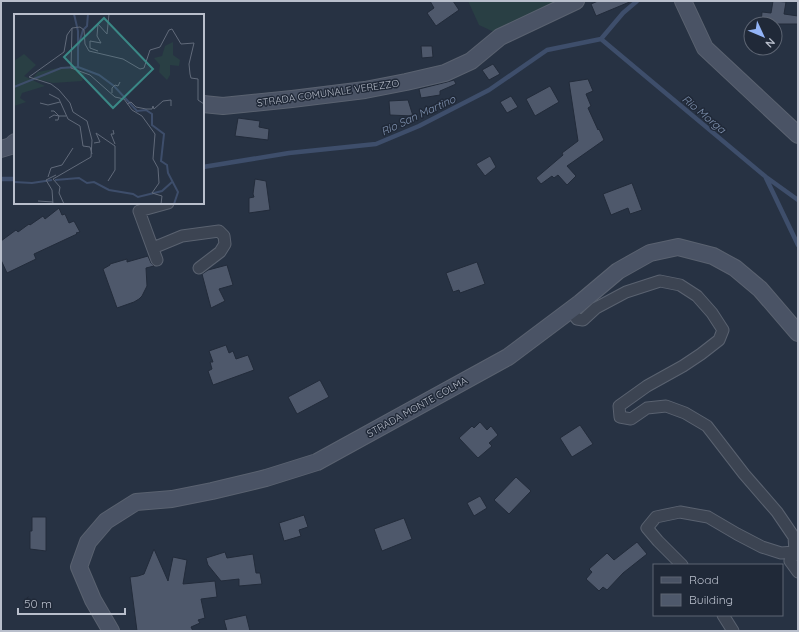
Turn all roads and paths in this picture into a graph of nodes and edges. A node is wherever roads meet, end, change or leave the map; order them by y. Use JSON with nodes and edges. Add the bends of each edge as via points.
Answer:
{"nodes":[{"id":1,"x":576,"y":1,"type":"edge"},
{"id":2,"x":683,"y":1,"type":"edge"},
{"id":3,"x":204,"y":104,"type":"edge"},
{"id":4,"x":798,"y":136,"type":"edge"},
{"id":5,"x":14,"y":143,"type":"edge"},
{"id":6,"x":1,"y":149,"type":"edge"},
{"id":7,"x":164,"y":204,"type":"edge"},
{"id":8,"x":153,"y":248,"type":"junction"},
{"id":9,"x":157,"y":260,"type":"dead end"},
{"id":10,"x":199,"y":268,"type":"dead end"},
{"id":11,"x":571,"y":311,"type":"junction"},
{"id":12,"x":798,"y":333,"type":"edge"},
{"id":13,"x":794,"y":552,"type":"junction"},
{"id":14,"x":681,"y":564,"type":"edge"},
{"id":15,"x":798,"y":572,"type":"edge"},
{"id":16,"x":724,"y":616,"type":"edge"},
{"id":17,"x":111,"y":631,"type":"edge"},
{"id":18,"x":733,"y":631,"type":"edge"}],
"edges":[{"from":1,"to":3,"type":"street","name":"STRADA COMUNALE VEREZZO","via":[[500,37],[472,61],[445,73],[365,90],[223,106]]},
{"from":2,"to":4,"type":"street","via":[[705,48]]},
{"from":5,"to":6,"type":"street"},
{"from":7,"to":8,"type":"street","via":[[139,211]]},
{"from":8,"to":9,"type":"street"},
{"from":8,"to":10,"type":"street","via":[[182,236],[219,231],[224,236],[225,244],[220,252]]},
{"from":11,"to":12,"type":"street","name":"STRADA MONTE COLMA","via":[[618,271],[650,254],[678,247],[713,256],[735,268],[760,288]]},
{"from":11,"to":13,"type":"street","via":[[577,319],[583,320],[596,308],[626,292],[660,281],[680,285],[698,296],[712,312],[722,330],[719,340],[619,406],[620,417],[631,419],[647,408],[666,406],[707,426],[777,512],[794,537]]},
{"from":11,"to":17,"type":"street","name":"STRADA MONTE COLMA","via":[[508,357],[317,462],[212,491],[172,499],[136,502],[106,521],[88,542],[79,567],[93,600]]},
{"from":13,"to":14,"type":"street","via":[[781,553],[762,547],[708,517],[680,512],[656,517],[647,528]]},
{"from":13,"to":15,"type":"street","via":[[790,561]]},
{"from":16,"to":18,"type":"street"}]}
